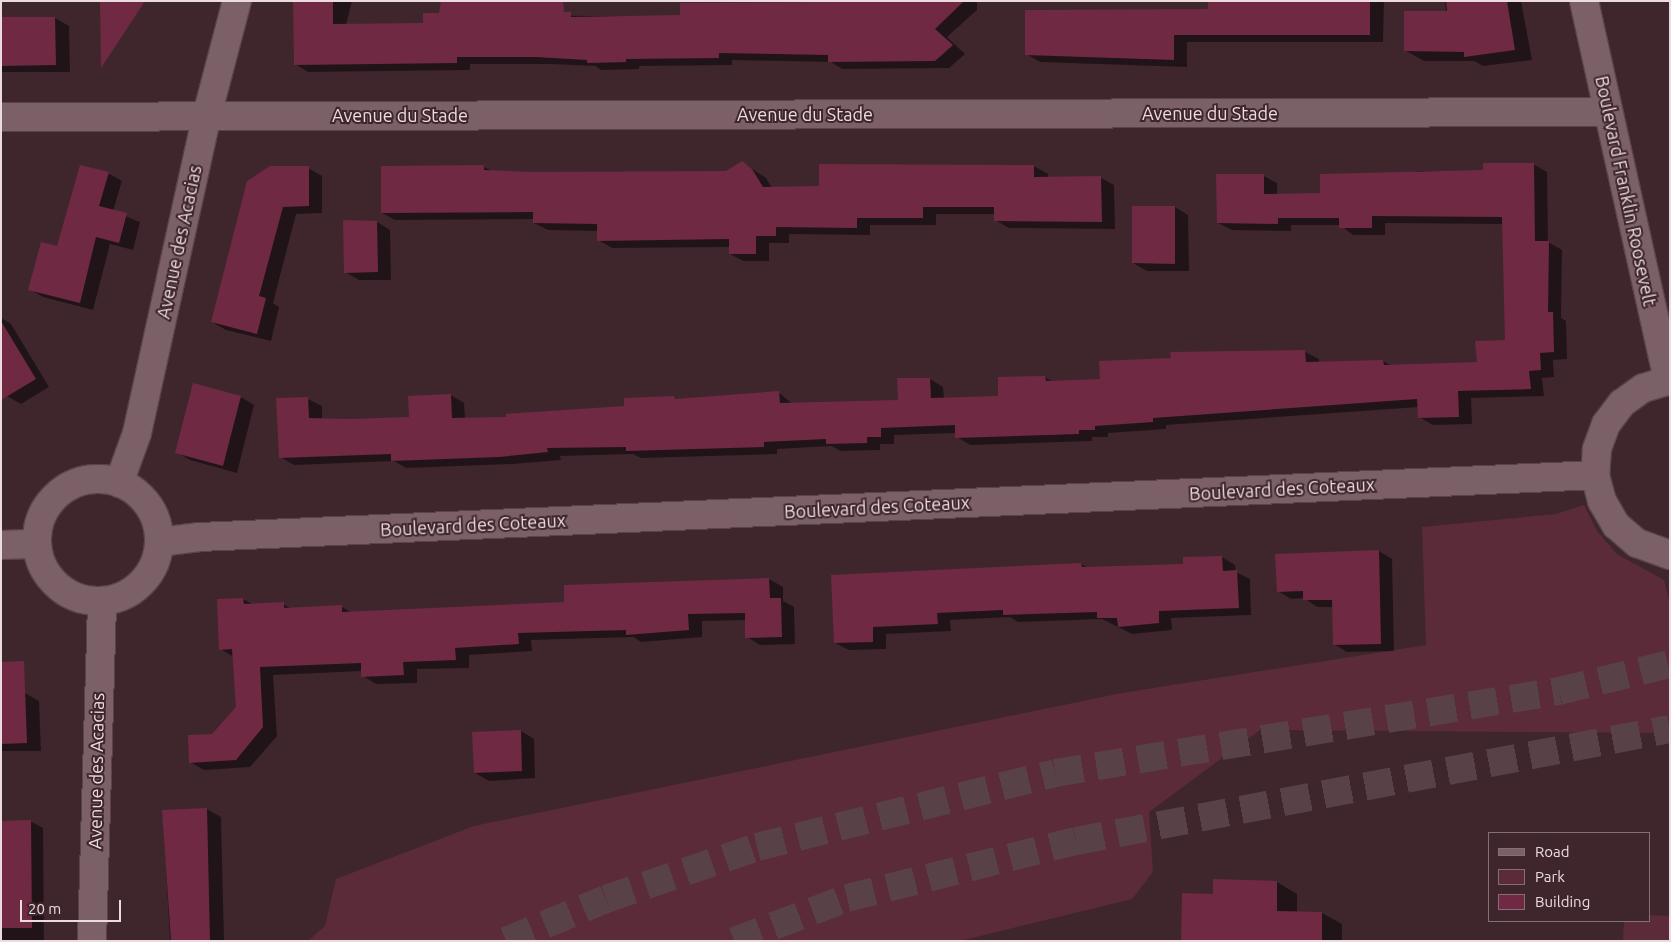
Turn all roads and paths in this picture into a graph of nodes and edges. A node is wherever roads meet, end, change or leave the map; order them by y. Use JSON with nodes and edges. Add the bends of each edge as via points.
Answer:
{"nodes":[{"id":1,"x":237,"y":1,"type":"edge"},
{"id":2,"x":1584,"y":1,"type":"edge"},
{"id":3,"x":1608,"y":112,"type":"junction"},
{"id":4,"x":207,"y":115,"type":"junction"},
{"id":5,"x":1,"y":117,"type":"edge"},
{"id":6,"x":1669,"y":380,"type":"edge"},
{"id":7,"x":1595,"y":475,"type":"junction"},
{"id":8,"x":119,"y":483,"type":"junction"},
{"id":9,"x":159,"y":542,"type":"junction"},
{"id":10,"x":37,"y":544,"type":"junction"},
{"id":11,"x":1,"y":545,"type":"edge"},
{"id":12,"x":1670,"y":555,"type":"edge"},
{"id":13,"x":102,"y":602,"type":"junction"},
{"id":14,"x":92,"y":941,"type":"edge"}],
"edges":[{"from":1,"to":4,"type":"street","name":"Avenue des Acacias"},
{"from":2,"to":3,"type":"street","name":"Boulevard Franklin Roosevelt"},
{"from":3,"to":4,"type":"street","name":"Avenue du Stade"},
{"from":3,"to":6,"type":"street","name":"Boulevard Franklin Roosevelt"},
{"from":4,"to":5,"type":"street","name":"Avenue du Stade"},
{"from":4,"to":8,"type":"street","name":"Avenue des Acacias","via":[[137,433]]},
{"from":6,"to":7,"type":"street","via":[[1643,388],[1622,403],[1611,417],[1597,449]]},
{"from":7,"to":9,"type":"street","name":"Boulevard des Coteaux","via":[[210,537]]},
{"from":7,"to":12,"type":"street","via":[[1602,501],[1616,525],[1637,543]]},
{"from":8,"to":9,"type":"street","via":[[136,492],[149,506]]},
{"from":8,"to":10,"type":"street","via":[[99,479],[79,482],[61,491],[47,505],[38,524]]},
{"from":9,"to":13,"type":"street","via":[[156,560],[142,582],[120,598]]},
{"from":10,"to":11,"type":"street"},
{"from":10,"to":13,"type":"street","via":[[41,563],[51,580],[65,593],[83,600]]},
{"from":13,"to":14,"type":"street","name":"Avenue des Acacias"}]}
